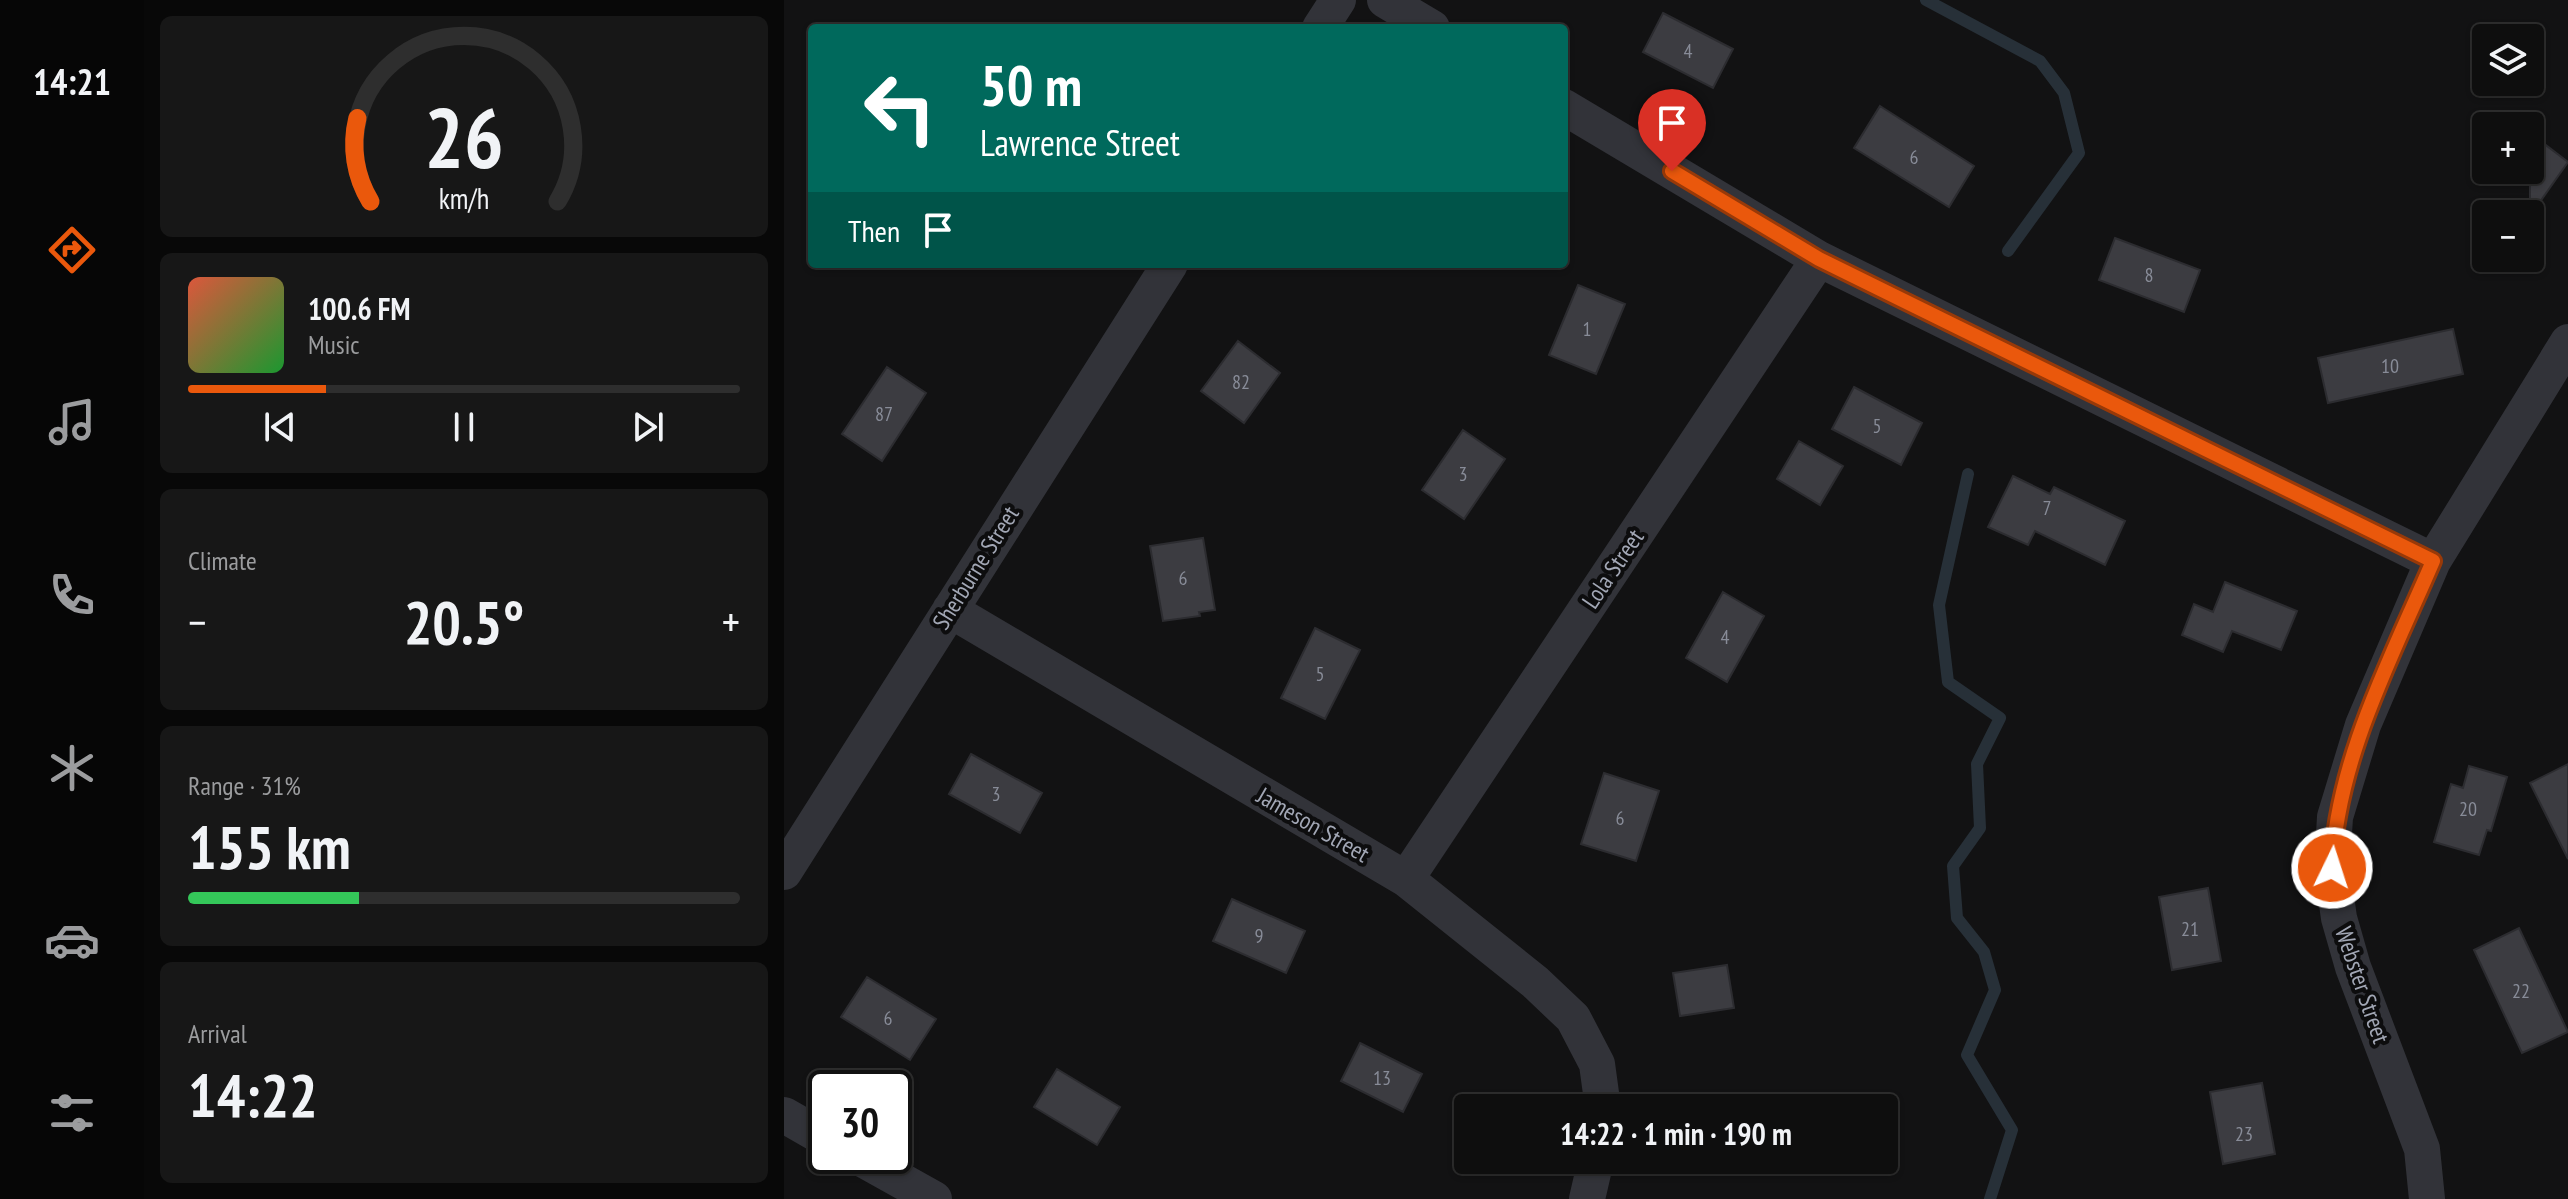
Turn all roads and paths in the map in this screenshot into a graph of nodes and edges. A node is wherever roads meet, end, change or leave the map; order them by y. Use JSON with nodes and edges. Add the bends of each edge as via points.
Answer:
{"nodes":[{"id":1,"x":1338,"y":0,"type":"edge"},
{"id":2,"x":1385,"y":0,"type":"edge"},
{"id":3,"x":1323,"y":24,"type":"edge"},
{"id":4,"x":1425,"y":24,"type":"edge"},
{"id":5,"x":1568,"y":109,"type":"edge"},
{"id":6,"x":1819,"y":259,"type":"junction"},
{"id":7,"x":1167,"y":268,"type":"edge"},
{"id":8,"x":2568,"y":342,"type":"edge"},
{"id":9,"x":2433,"y":561,"type":"junction"},
{"id":10,"x":950,"y":610,"type":"junction"},
{"id":11,"x":784,"y":872,"type":"edge"},
{"id":12,"x":1406,"y":879,"type":"junction"},
{"id":13,"x":1601,"y":1094,"type":"edge"},
{"id":14,"x":784,"y":1115,"type":"edge"},
{"id":15,"x":808,"y":1129,"type":"edge"},
{"id":16,"x":889,"y":1174,"type":"edge"},
{"id":17,"x":1593,"y":1174,"type":"edge"},
{"id":18,"x":934,"y":1199,"type":"edge"},
{"id":19,"x":1587,"y":1199,"type":"edge"},
{"id":20,"x":2427,"y":1199,"type":"edge"}],
"edges":[{"from":1,"to":3,"type":"street"},
{"from":2,"to":4,"type":"street"},
{"from":5,"to":6,"type":"street"},
{"from":6,"to":9,"type":"street"},
{"from":6,"to":12,"type":"street","name":"Lola Street"},
{"from":7,"to":10,"type":"street","name":"Sherburne Street"},
{"from":8,"to":9,"type":"street","name":"Webster Street"},
{"from":9,"to":20,"type":"street","name":"Webster Street","via":[[2363,725],[2335,817],[2332,868],[2353,967],[2422,1149]]},
{"from":10,"to":11,"type":"street","name":"Sherburne Street"},
{"from":10,"to":12,"type":"street","name":"Jameson Street"},
{"from":12,"to":13,"type":"street","name":"Jameson Street","via":[[1573,1018],[1597,1064]]},
{"from":14,"to":15,"type":"street"},
{"from":16,"to":18,"type":"street"},
{"from":17,"to":19,"type":"street"}]}
